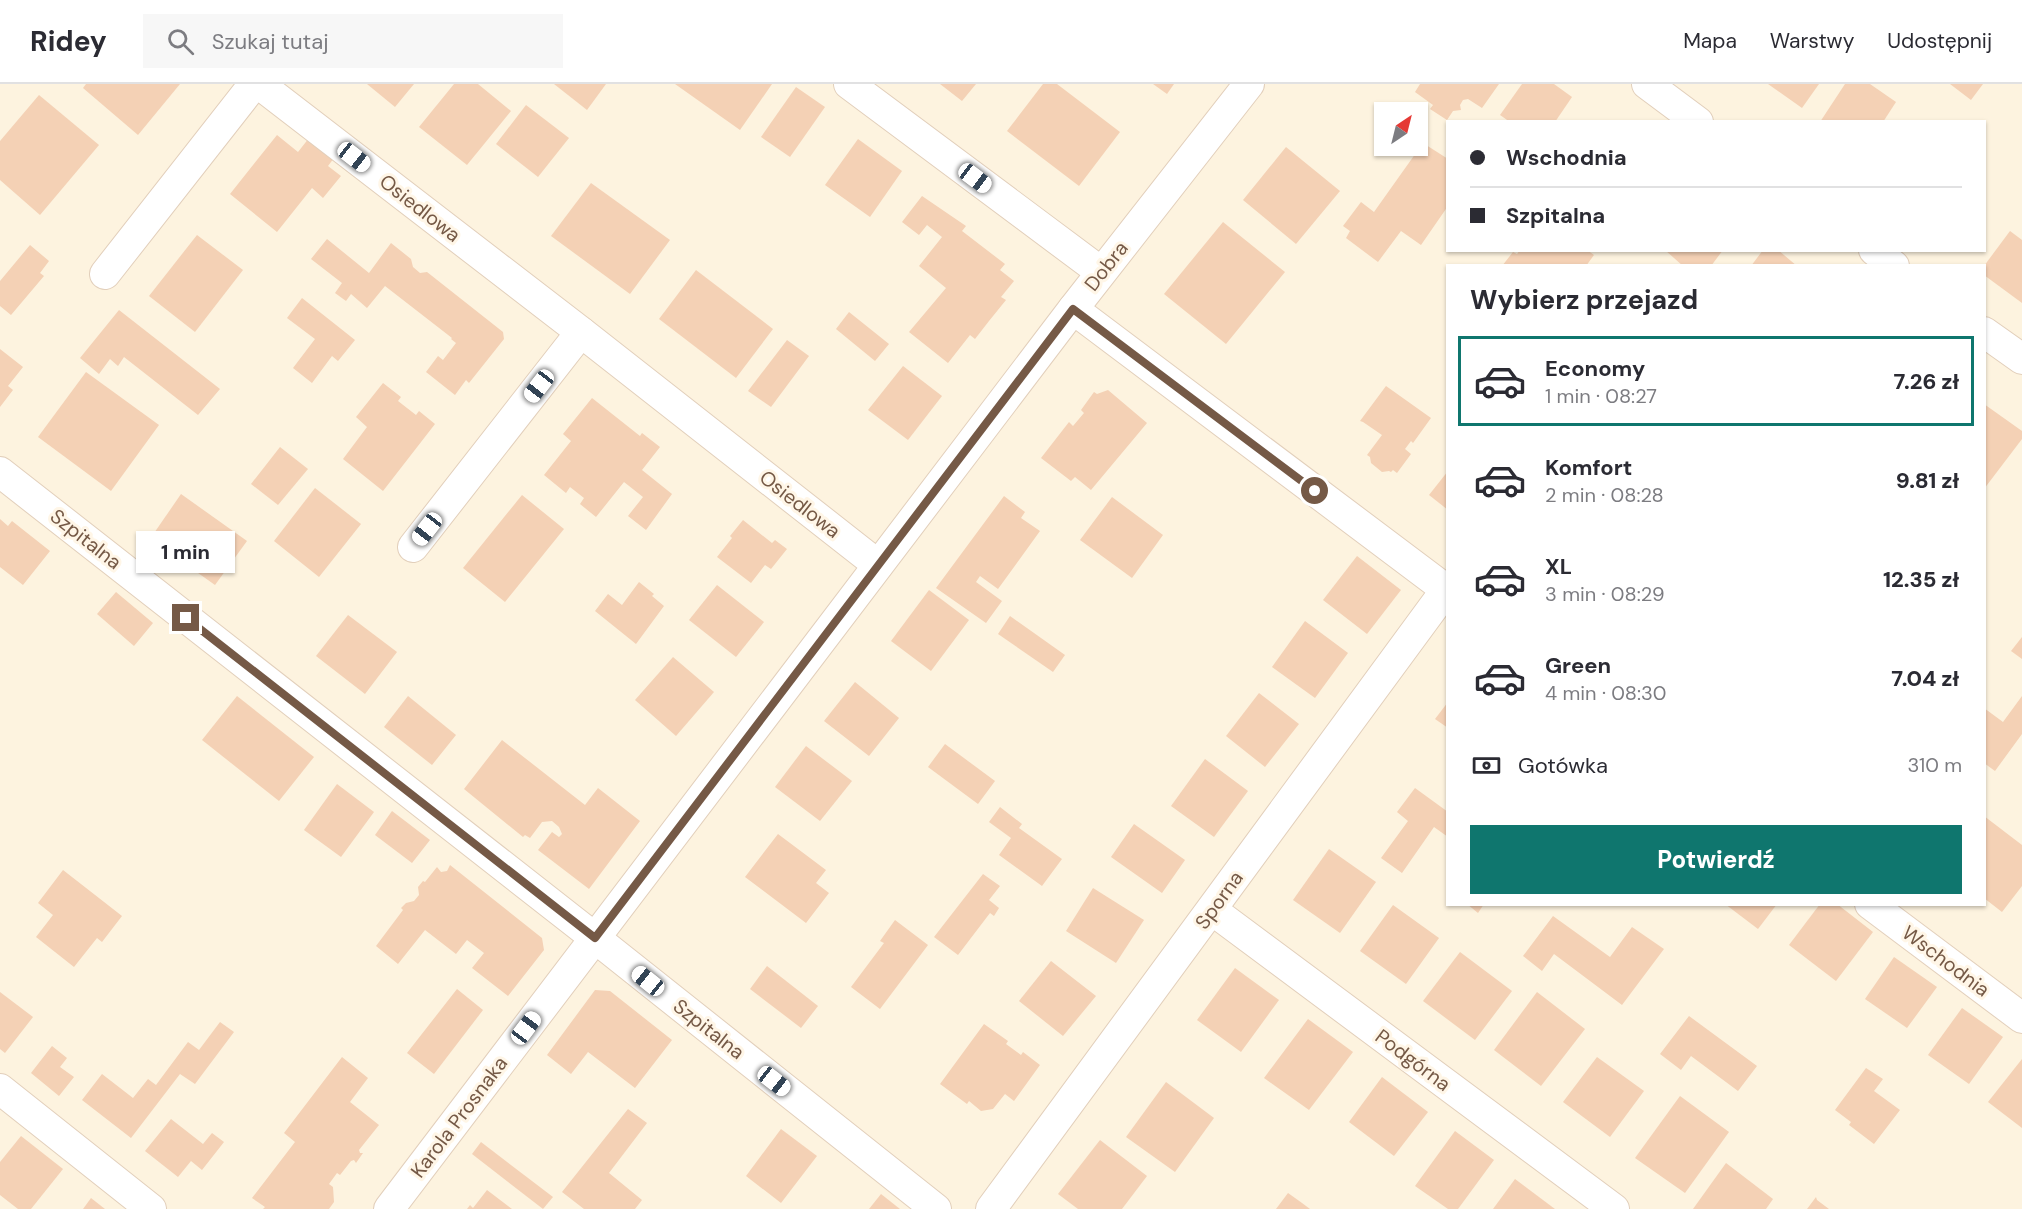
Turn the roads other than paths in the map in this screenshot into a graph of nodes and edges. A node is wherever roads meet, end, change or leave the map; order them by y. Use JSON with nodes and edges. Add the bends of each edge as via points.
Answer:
{"nodes":[{"id":1,"x":254,"y":84,"type":"edge"},
{"id":2,"x":259,"y":84,"type":"edge"},
{"id":3,"x":849,"y":84,"type":"edge"},
{"id":4,"x":1249,"y":84,"type":"edge"},
{"id":5,"x":1647,"y":84,"type":"edge"},
{"id":6,"x":1695,"y":120,"type":"edge"},
{"id":7,"x":1876,"y":252,"type":"edge"},
{"id":8,"x":1892,"y":264,"type":"edge"},
{"id":9,"x":1101,"y":272,"type":"junction"},
{"id":10,"x":105,"y":274,"type":"dead end"},
{"id":11,"x":1073,"y":309,"type":"junction"},
{"id":12,"x":581,"y":332,"type":"junction"},
{"id":13,"x":1986,"y":333,"type":"edge"},
{"id":14,"x":2022,"y":359,"type":"edge"},
{"id":15,"x":0,"y":472,"type":"edge"},
{"id":16,"x":412,"y":547,"type":"dead end"},
{"id":17,"x":878,"y":565,"type":"junction"},
{"id":18,"x":1446,"y":589,"type":"edge"},
{"id":19,"x":1446,"y":591,"type":"edge"},
{"id":20,"x":1873,"y":906,"type":"edge"},
{"id":21,"x":1212,"y":910,"type":"junction"},
{"id":22,"x":595,"y":938,"type":"junction"},
{"id":23,"x":2022,"y":1018,"type":"edge"},
{"id":24,"x":0,"y":1089,"type":"edge"},
{"id":25,"x":151,"y":1209,"type":"edge"},
{"id":26,"x":389,"y":1209,"type":"edge"},
{"id":27,"x":936,"y":1209,"type":"edge"},
{"id":28,"x":991,"y":1209,"type":"edge"},
{"id":29,"x":1614,"y":1209,"type":"edge"}],
"edges":[{"from":1,"to":10,"type":"street"},
{"from":2,"to":12,"type":"street","name":"Osiedlowa"},
{"from":3,"to":9,"type":"street"},
{"from":4,"to":9,"type":"street","name":"Dobra"},
{"from":5,"to":6,"type":"street"},
{"from":7,"to":8,"type":"street"},
{"from":9,"to":11,"type":"street","name":"Dobra"},
{"from":11,"to":17,"type":"street","name":"Dobra"},
{"from":11,"to":18,"type":"street"},
{"from":12,"to":16,"type":"street"},
{"from":12,"to":17,"type":"street","name":"Osiedlowa"},
{"from":13,"to":14,"type":"street"},
{"from":15,"to":22,"type":"street","name":"Szpitalna"},
{"from":17,"to":22,"type":"street","name":"Dobra"},
{"from":19,"to":21,"type":"street","name":"Sporna"},
{"from":20,"to":23,"type":"street","name":"Wschodnia"},
{"from":21,"to":28,"type":"street","name":"Sporna"},
{"from":21,"to":29,"type":"street","name":"Podgórna"},
{"from":22,"to":26,"type":"street","name":"Karola Prosnaka"},
{"from":22,"to":27,"type":"street","name":"Szpitalna"},
{"from":24,"to":25,"type":"street"}]}
